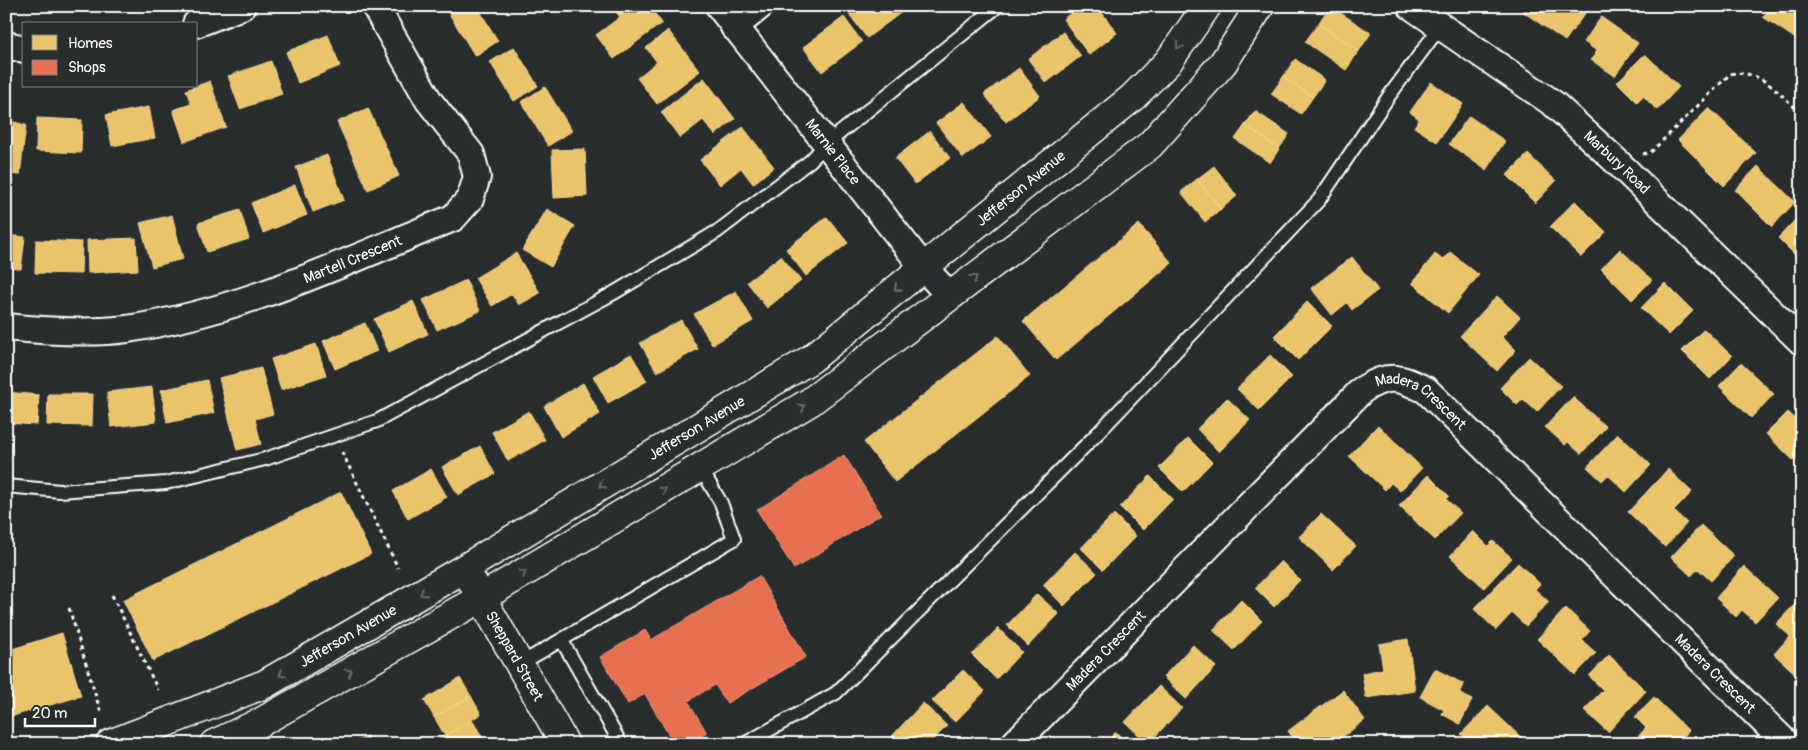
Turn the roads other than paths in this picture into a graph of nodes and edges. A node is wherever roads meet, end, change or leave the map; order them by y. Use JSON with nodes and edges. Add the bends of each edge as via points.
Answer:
{"nodes":[{"id":1,"x":242,"y":6,"type":"edge"},
{"id":2,"x":374,"y":6,"type":"edge"},
{"id":3,"x":718,"y":6,"type":"edge"},
{"id":4,"x":760,"y":6,"type":"edge"},
{"id":5,"x":998,"y":6,"type":"edge"},
{"id":6,"x":1207,"y":6,"type":"edge"},
{"id":7,"x":1260,"y":6,"type":"edge"},
{"id":8,"x":1411,"y":6,"type":"edge"},
{"id":9,"x":198,"y":23,"type":"edge"},
{"id":10,"x":734,"y":27,"type":"junction"},
{"id":11,"x":1440,"y":27,"type":"junction"},
{"id":12,"x":6,"y":45,"type":"edge"},
{"id":13,"x":22,"y":49,"type":"edge"},
{"id":14,"x":826,"y":144,"type":"junction"},
{"id":15,"x":923,"y":267,"type":"junction"},
{"id":16,"x":950,"y":296,"type":"junction"},
{"id":17,"x":6,"y":327,"type":"edge"},
{"id":18,"x":1802,"y":342,"type":"edge"},
{"id":19,"x":700,"y":468,"type":"junction"},
{"id":20,"x":6,"y":486,"type":"edge"},
{"id":21,"x":465,"y":568,"type":"junction"},
{"id":22,"x":481,"y":598,"type":"junction"},
{"id":23,"x":562,"y":641,"type":"junction"},
{"id":24,"x":520,"y":664,"type":"junction"},
{"id":25,"x":110,"y":744,"type":"edge"},
{"id":26,"x":214,"y":744,"type":"edge"},
{"id":27,"x":565,"y":744,"type":"edge"},
{"id":28,"x":621,"y":744,"type":"edge"},
{"id":29,"x":744,"y":744,"type":"edge"},
{"id":30,"x":1014,"y":744,"type":"edge"},
{"id":31,"x":1787,"y":744,"type":"edge"}],
"edges":[{"from":1,"to":9,"type":"street"},
{"from":2,"to":17,"type":"street","name":"Martell Crescent","via":[[429,101],[471,154],[477,177],[470,199],[453,218],[253,300],[213,312],[126,329],[89,331]]},
{"from":3,"to":10,"type":"street","name":"Marnie Place"},
{"from":4,"to":10,"type":"street"},
{"from":5,"to":14,"type":"lane"},
{"from":6,"to":15,"type":"street","name":"Jefferson Avenue","one_way":true,"via":[[1168,62],[1133,97]]},
{"from":16,"to":7,"type":"street","name":"Jefferson Avenue","one_way":true,"via":[[1150,145],[1223,63]]},
{"from":8,"to":11,"type":"street","name":"Marbury Road"},
{"from":10,"to":14,"type":"street","name":"Marnie Place"},
{"from":11,"to":18,"type":"street","name":"Marbury Road","via":[[1554,104]]},
{"from":11,"to":29,"type":"lane","via":[[1318,200],[1098,433],[836,693]]},
{"from":12,"to":13,"type":"street"},
{"from":14,"to":15,"type":"street","name":"Marnie Place"},
{"from":14,"to":20,"type":"lane","via":[[718,231],[612,294],[377,421],[265,459],[166,483],[60,491]]},
{"from":15,"to":16,"type":"street","name":"Marnie Place"},
{"from":15,"to":21,"type":"street","name":"Jefferson Avenue","one_way":true,"via":[[811,359]]},
{"from":19,"to":16,"type":"street","name":"Jefferson Avenue","one_way":true,"via":[[810,402]]},
{"from":22,"to":19,"type":"street","name":"Jefferson Avenue","one_way":true},
{"from":19,"to":23,"type":"lane","via":[[721,503],[734,539]]},
{"from":21,"to":22,"type":"street","name":"Sheppard Street"},
{"from":21,"to":25,"type":"street","name":"Jefferson Avenue","one_way":true,"via":[[265,684]]},
{"from":22,"to":24,"type":"street","name":"Sheppard Street"},
{"from":26,"to":22,"type":"street","name":"Jefferson Avenue","one_way":true,"via":[[260,722]]},
{"from":23,"to":24,"type":"lane"},
{"from":23,"to":28,"type":"lane"},
{"from":24,"to":27,"type":"street","name":"Sheppard Street"},
{"from":30,"to":31,"type":"street","name":"Madera Crescent","via":[[1362,390],[1377,380],[1393,377],[1426,390]]}]}
